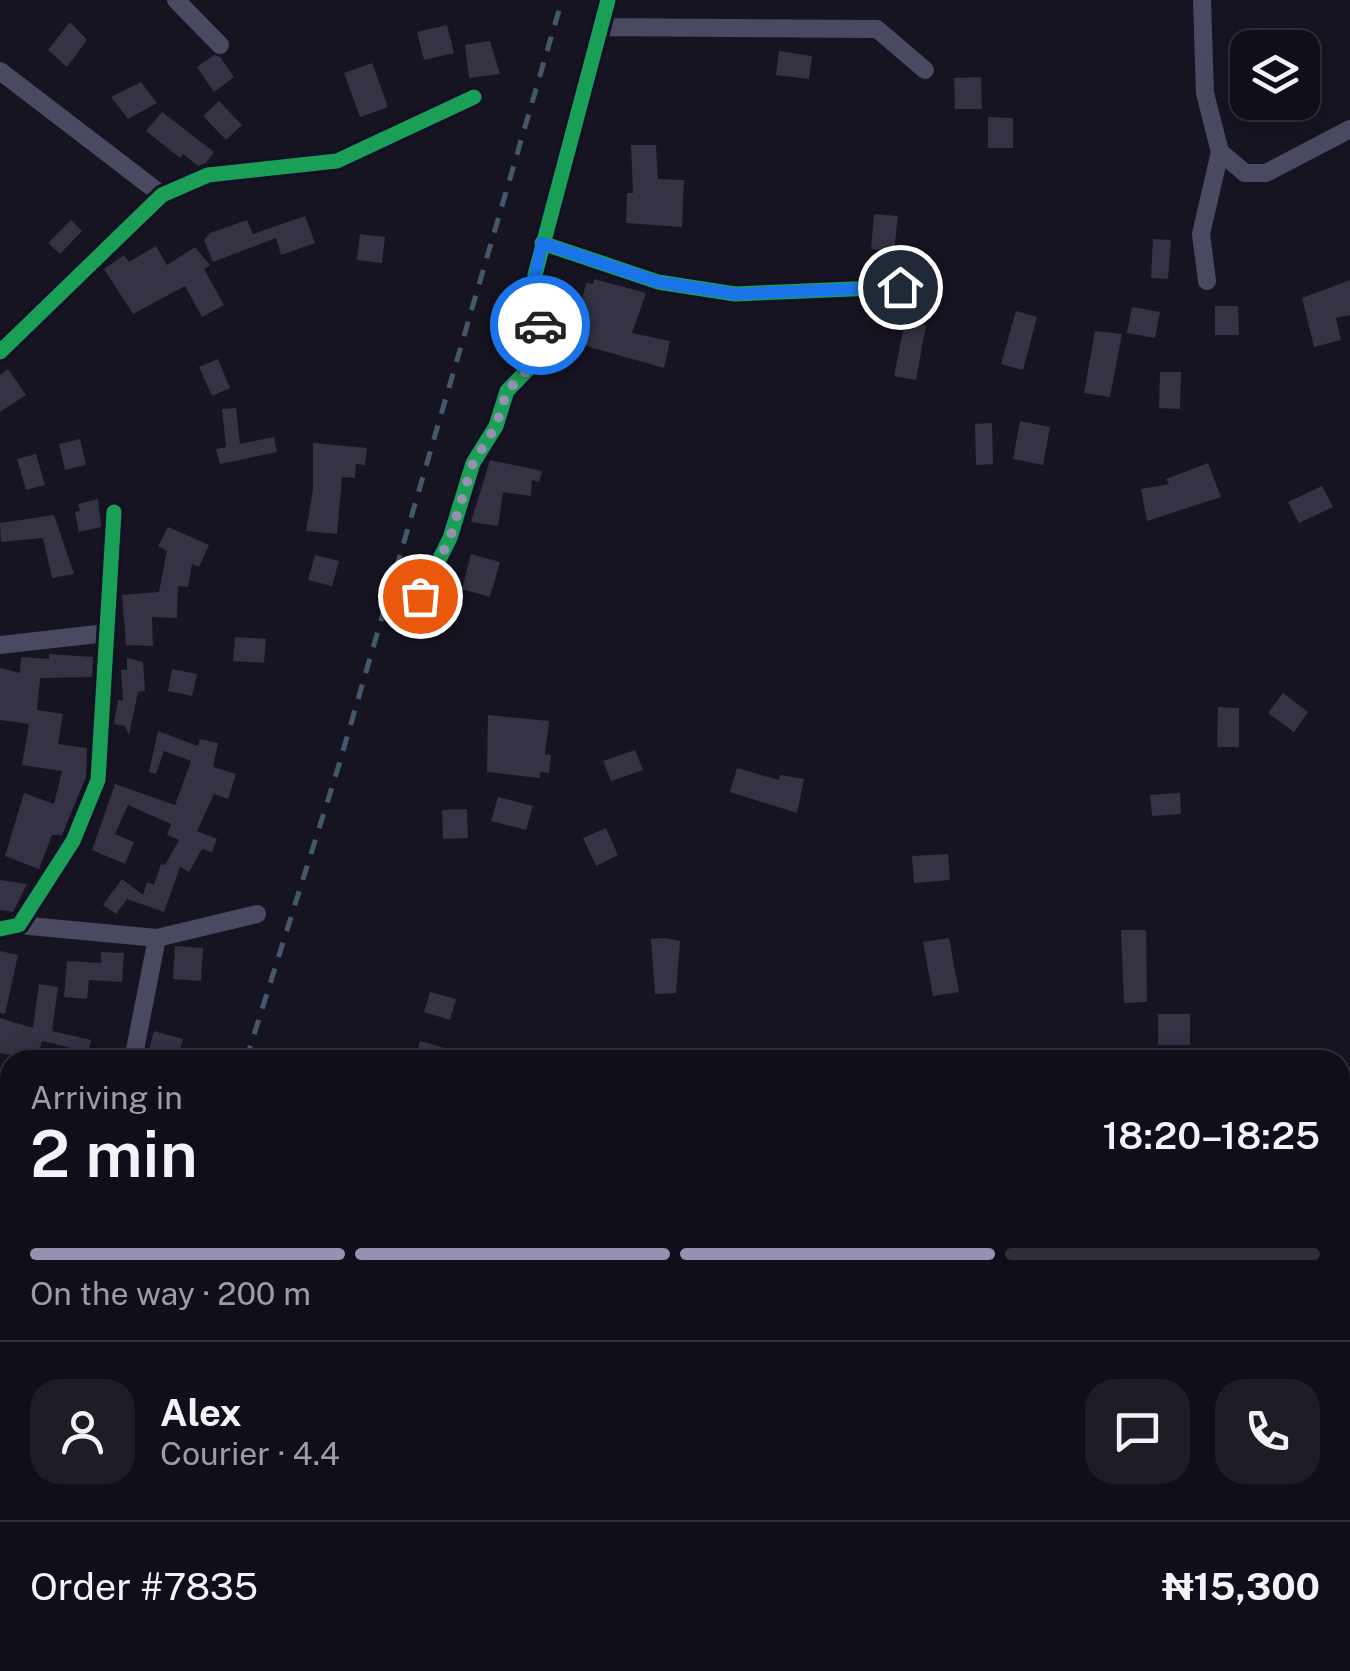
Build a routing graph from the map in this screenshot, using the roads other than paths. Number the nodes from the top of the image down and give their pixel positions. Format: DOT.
graph roads {
  1 [pos="176,0"];
  2 [pos="608,0"];
  3 [pos="1202,0"];
  4 [pos="600,27"];
  5 [pos="220,46"];
  6 [pos="925,70"];
  7 [pos="0,71"];
  8 [pos="474,98"];
  9 [pos="1350,129"];
  10 [pos="1220,152"];
  11 [pos="162,195"];
  12 [pos="542,243"];
  13 [pos="1208,280"];
  14 [pos="900,287"];
  15 [pos="0,352"];
  16 [pos="114,512"];
  17 [pos="420,596"];
  18 [pos="106,633"];
  19 [pos="0,645"];
  20 [pos="257,914"];
  21 [pos="19,925"];
  22 [pos="0,930"];
  23 [pos="158,938"];
  24 [pos="135,1050"];
  1 -- 5 [label="street"];
  2 -- 4 [label="street"];
  3 -- 10 [label="street"];
  4 -- 6 [label="street"];
  4 -- 12 [label="street"];
  7 -- 11 [label="street"];
  8 -- 11 [label="street"];
  9 -- 10 [label="street"];
  10 -- 13 [label="street"];
  11 -- 15 [label="street"];
  12 -- 14 [label="street"];
  12 -- 17 [label="street"];
  16 -- 18 [label="street"];
  18 -- 19 [label="street"];
  18 -- 21 [label="street"];
  20 -- 23 [label="street"];
  21 -- 22 [label="street"];
  21 -- 23 [label="street"];
  23 -- 24 [label="street"];
}
